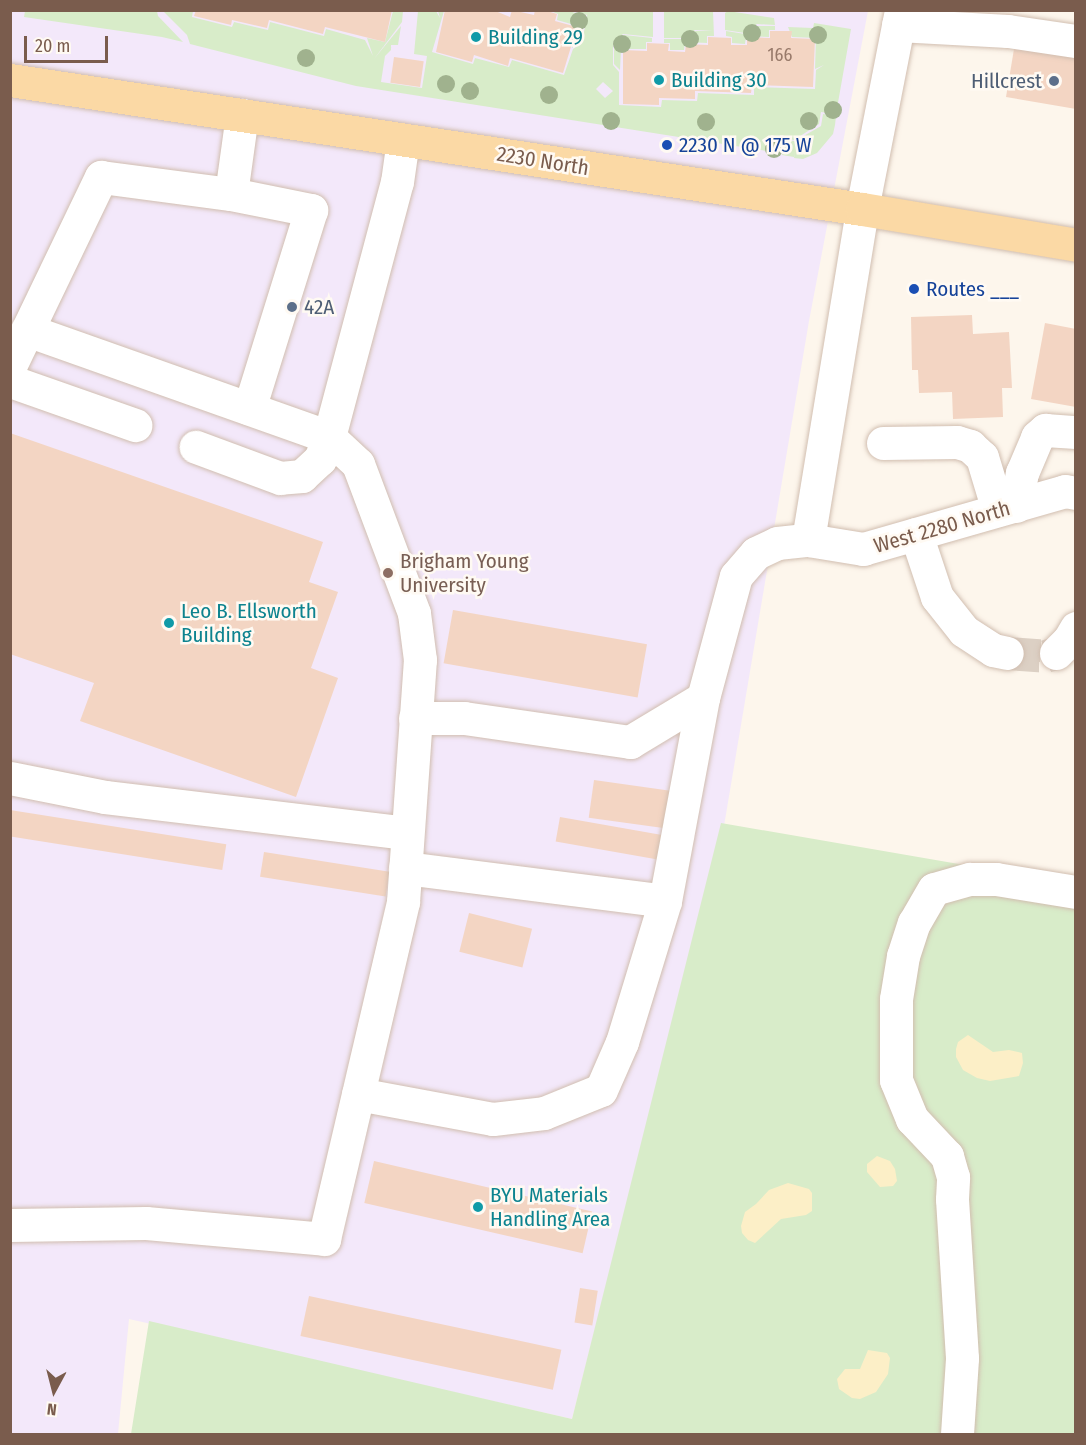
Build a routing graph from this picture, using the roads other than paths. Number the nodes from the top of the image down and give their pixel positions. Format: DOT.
graph roads {
  1 [pos="899,18"];
  2 [pos="1076,40"];
  3 [pos="10,80"];
  4 [pos="242,115"];
  5 [pos="404,140"];
  6 [pos="231,194"];
  7 [pos="862,209"];
  8 [pos="1076,245"];
  9 [pos="27,330"];
  10 [pos="10,366"];
  11 [pos="10,381"];
  12 [pos="249,409"];
  13 [pos="135,425"];
  14 [pos="1076,432"];
  15 [pos="329,437"];
  16 [pos="883,443"];
  17 [pos="196,447"];
  18 [pos="1076,493"];
  19 [pos="1007,508"];
  20 [pos="916,534"];
  21 [pos="808,540"];
  22 [pos="1007,653"];
  23 [pos="703,698"];
  24 [pos="415,718"];
  25 [pos="10,778"];
  26 [pos="406,833"];
  27 [pos="405,868"];
  28 [pos="1076,892"];
  29 [pos="666,901"];
  30 [pos="358,1094"];
  31 [pos="10,1225"];
  32 [pos="957,1434"];
  1 -- 2 [label="street"];
  1 -- 7 [label="street"];
  3 -- 4 [label="main road, 2230 North"];
  4 -- 5 [label="main road, 2230 North"];
  4 -- 6 [label="street"];
  5 -- 7 [label="main road, 2230 North"];
  5 -- 15 [label="street"];
  6 -- 9 [label="street"];
  6 -- 12 [label="street"];
  7 -- 8 [label="main road, 2230 North"];
  7 -- 21 [label="street"];
  9 -- 10 [label="street"];
  9 -- 12 [label="street"];
  11 -- 13 [label="street"];
  12 -- 15 [label="street"];
  14 -- 19 [label="street"];
  15 -- 17 [label="street"];
  15 -- 24 [label="street"];
  16 -- 19 [label="street"];
  18 -- 19 [label="street, West 2280 North"];
  19 -- 20 [label="street, West 2280 North"];
  20 -- 21 [label="street, West 2280 North"];
  20 -- 22 [label="street"];
  21 -- 23 [label="street, West 2280 North"];
  23 -- 24 [label="street"];
  23 -- 29 [label="street, West 2280 North"];
  24 -- 26 [label="street"];
  25 -- 26 [label="street"];
  26 -- 27 [label="street"];
  27 -- 29 [label="street"];
  27 -- 30 [label="street"];
  28 -- 32 [label="street"];
  29 -- 30 [label="street, West 2280 North"];
  30 -- 31 [label="street"];
}
